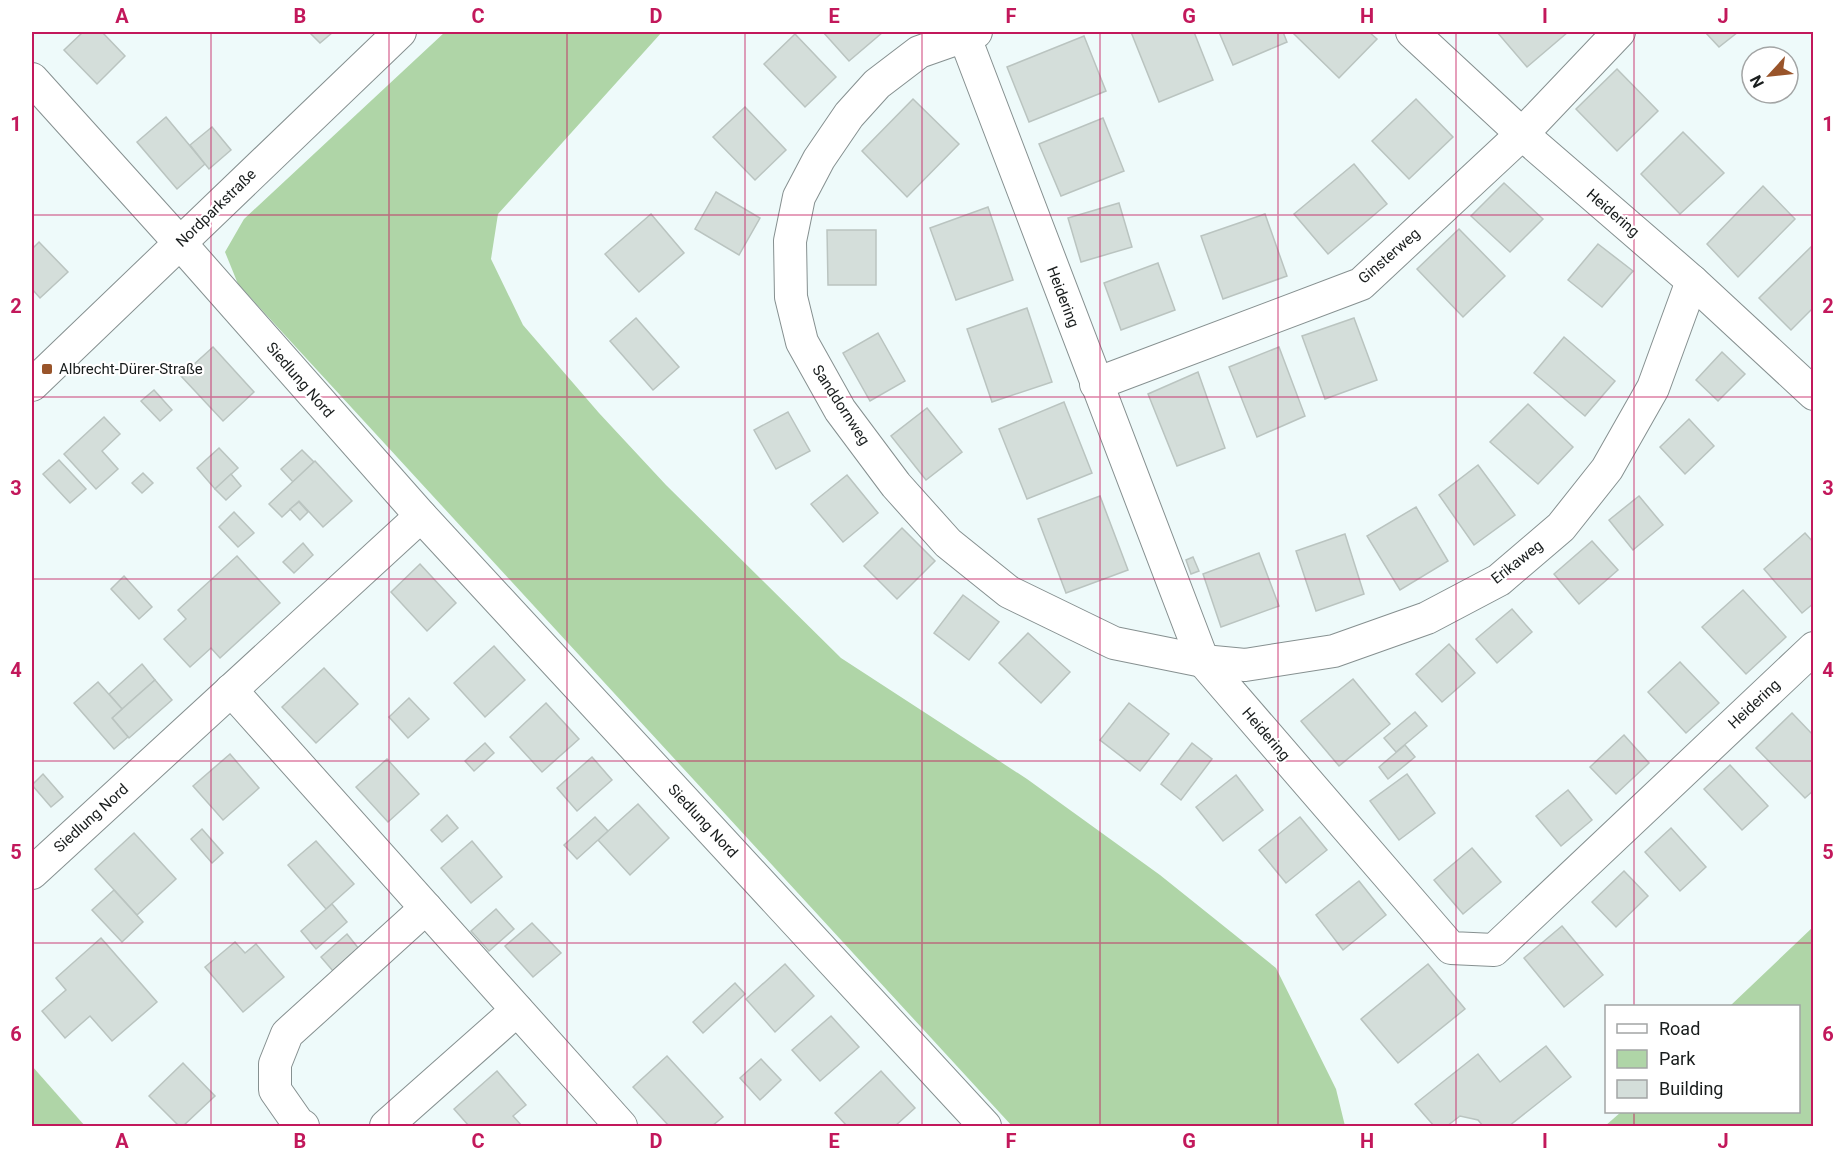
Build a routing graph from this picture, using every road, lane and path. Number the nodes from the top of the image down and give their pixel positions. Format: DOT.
graph roads {
  1 [pos="400,32"];
  2 [pos="1412,32"];
  3 [pos="1619,32"];
  4 [pos="967,33"];
  5 [pos="32,79"];
  6 [pos="1522,134"];
  7 [pos="180,243"];
  8 [pos="1692,281"];
  9 [pos="1096,384"];
  10 [pos="32,385"];
  11 [pos="1814,394"];
  12 [pos="421,516"];
  13 [pos="1814,648"];
  14 [pos="1203,661"];
  15 [pos="231,690"];
  16 [pos="32,873"];
  17 [pos="426,908"];
  18 [pos="518,1010"];
  19 [pos="617,1125"];
  20 [pos="303,1126"];
  21 [pos="386,1126"];
  22 [pos="985,1126"];
  1 -- 7 [label="street, Nordparkstraße"];
  2 -- 6 [label="street, Heidering"];
  3 -- 6 [label="street, Ginsterweg"];
  4 -- 9 [label="street, Heidering"];
  4 -- 14 [label="street, Sanddornweg"];
  5 -- 7 [label="street"];
  6 -- 8 [label="street, Heidering"];
  6 -- 9 [label="street, Ginsterweg"];
  7 -- 10 [label="street, Nordparkstraße"];
  7 -- 12 [label="street, Siedlung Nord"];
  8 -- 11 [label="street, Heidering"];
  8 -- 14 [label="street, Erikaweg"];
  9 -- 14 [label="street, Heidering"];
  12 -- 15 [label="street, Siedlung Nord"];
  12 -- 22 [label="street, Siedlung Nord"];
  13 -- 14 [label="street, Heidering"];
  15 -- 16 [label="street, Siedlung Nord"];
  15 -- 17 [label="street"];
  17 -- 18 [label="street"];
  17 -- 20 [label="street"];
  18 -- 19 [label="street"];
  18 -- 21 [label="street"];
}
